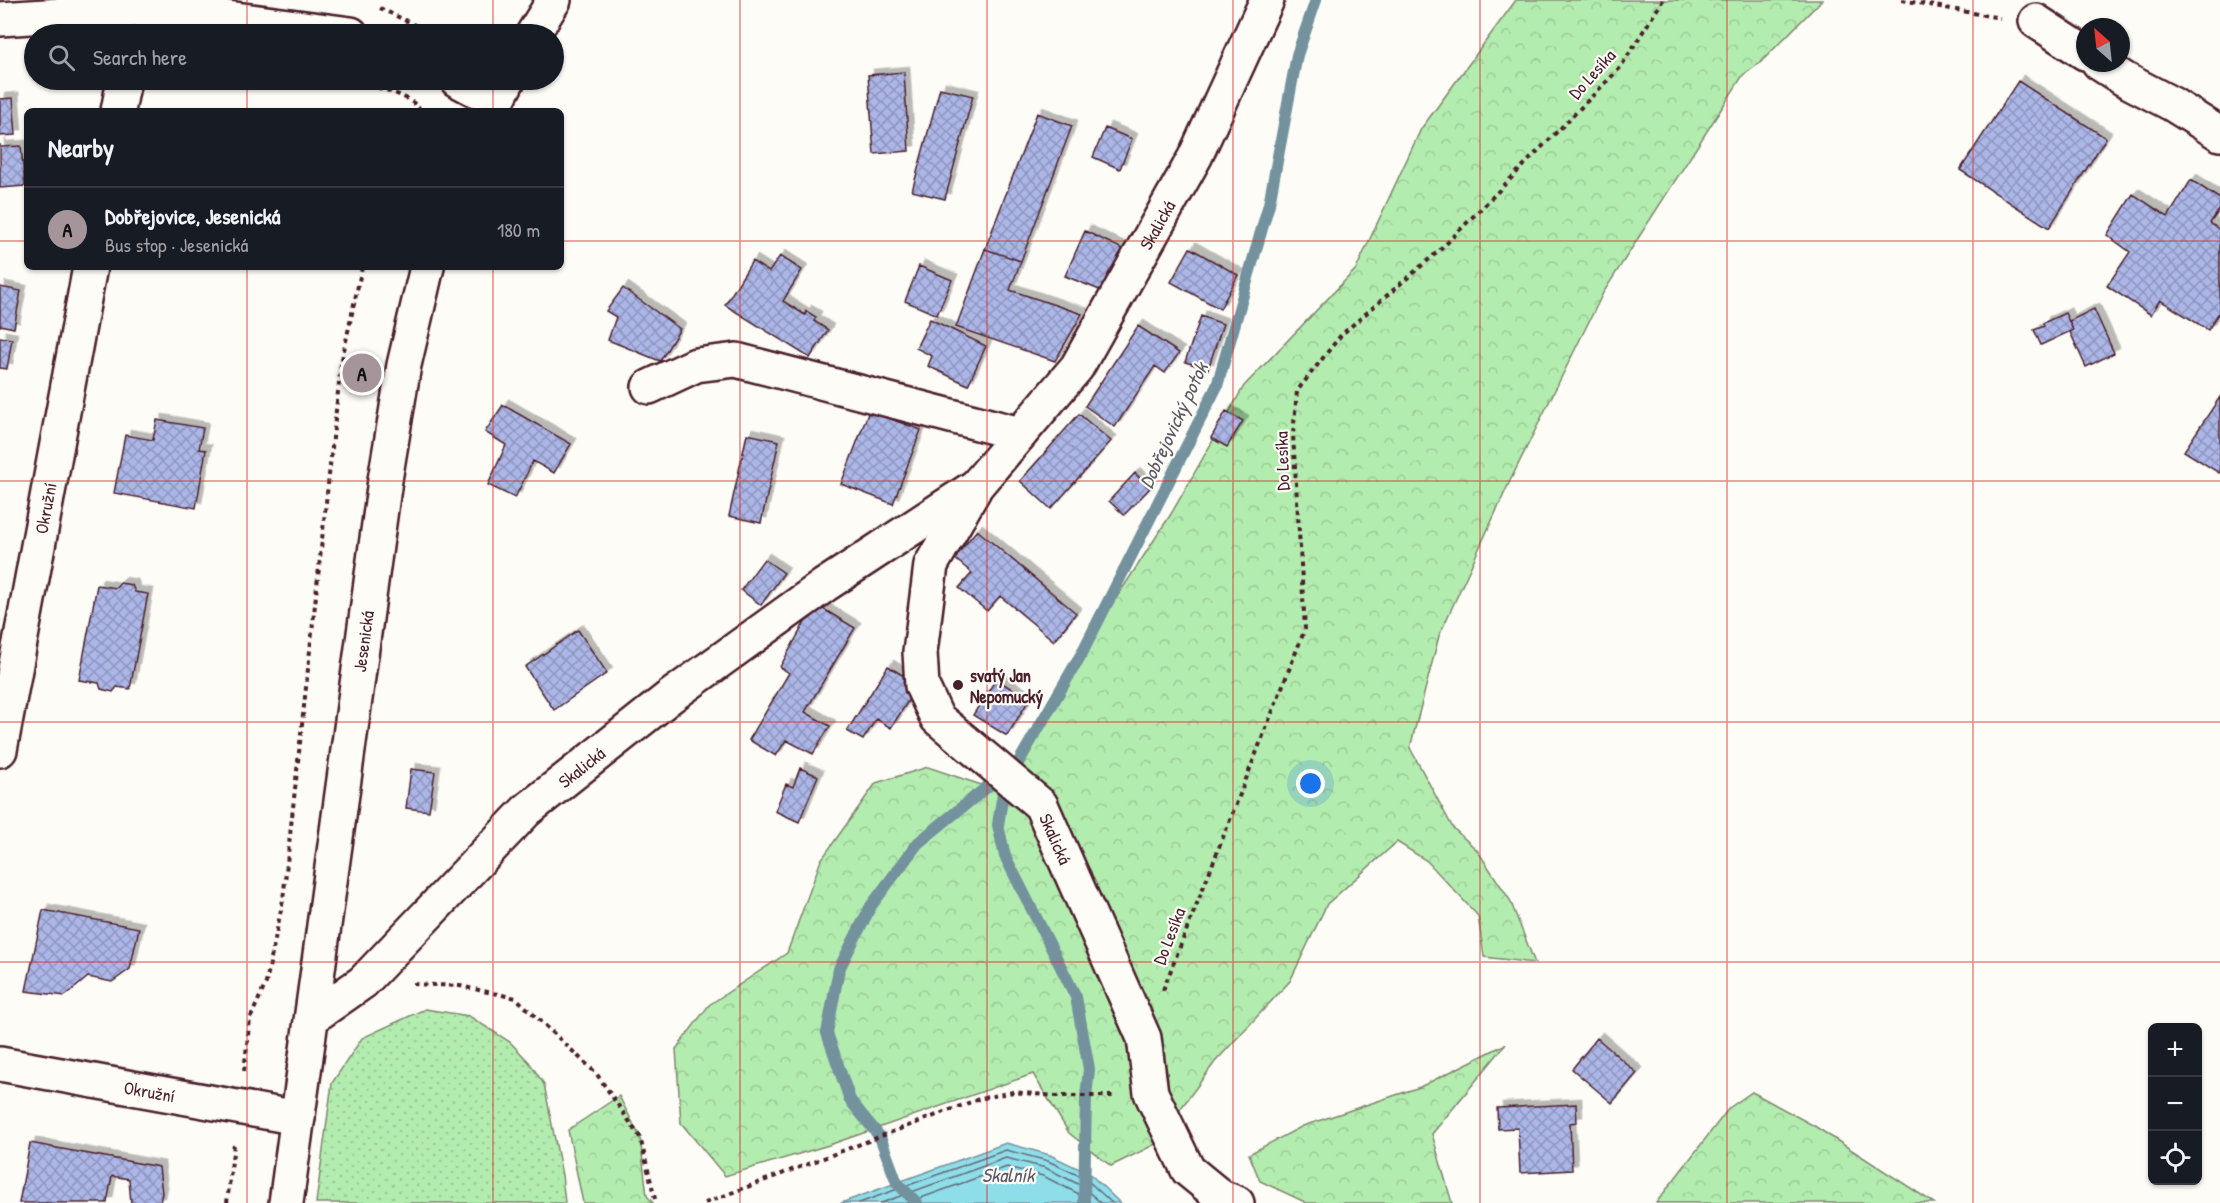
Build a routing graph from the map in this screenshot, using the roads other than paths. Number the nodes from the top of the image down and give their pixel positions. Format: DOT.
graph roads {
  1 [pos="554,0"];
  2 [pos="1267,0"];
  3 [pos="136,15"];
  4 [pos="0,19"];
  5 [pos="2036,21"];
  6 [pos="274,24"];
  7 [pos="539,24"];
  8 [pos="2076,47"];
  9 [pos="2113,72"];
  10 [pos="122,90"];
  11 [pos="482,90"];
  12 [pos="499,97"];
  13 [pos="119,108"];
  14 [pos="2220,134"];
  15 [pos="89,270"];
  16 [pos="426,270"];
  17 [pos="649,387"];
  18 [pos="1020,434"];
  19 [pos="976,486"];
  20 [pos="0,750"];
  21 [pos="313,1017"];
  22 [pos="0,1064"];
  23 [pos="298,1118"];
  24 [pos="286,1203"];
  25 [pos="1238,1203"];
  1 -- 7 [label="street"];
  2 -- 18 [label="street, Skalická"];
  3 -- 4 [label="street"];
  3 -- 6 [label="street"];
  5 -- 8 [label="street"];
  9 -- 14 [label="street"];
  10 -- 13 [label="street"];
  11 -- 12 [label="street"];
  15 -- 20 [label="street, Okružní"];
  16 -- 21 [label="street, Jesenická"];
  17 -- 18 [label="street"];
  18 -- 19 [label="street, Skalická"];
  19 -- 21 [label="street, Skalická"];
  19 -- 25 [label="street, Skalická"];
  21 -- 23 [label="street, Jesenická"];
  22 -- 23 [label="street, Okružní"];
  23 -- 24 [label="street, Jesenická"];
}
